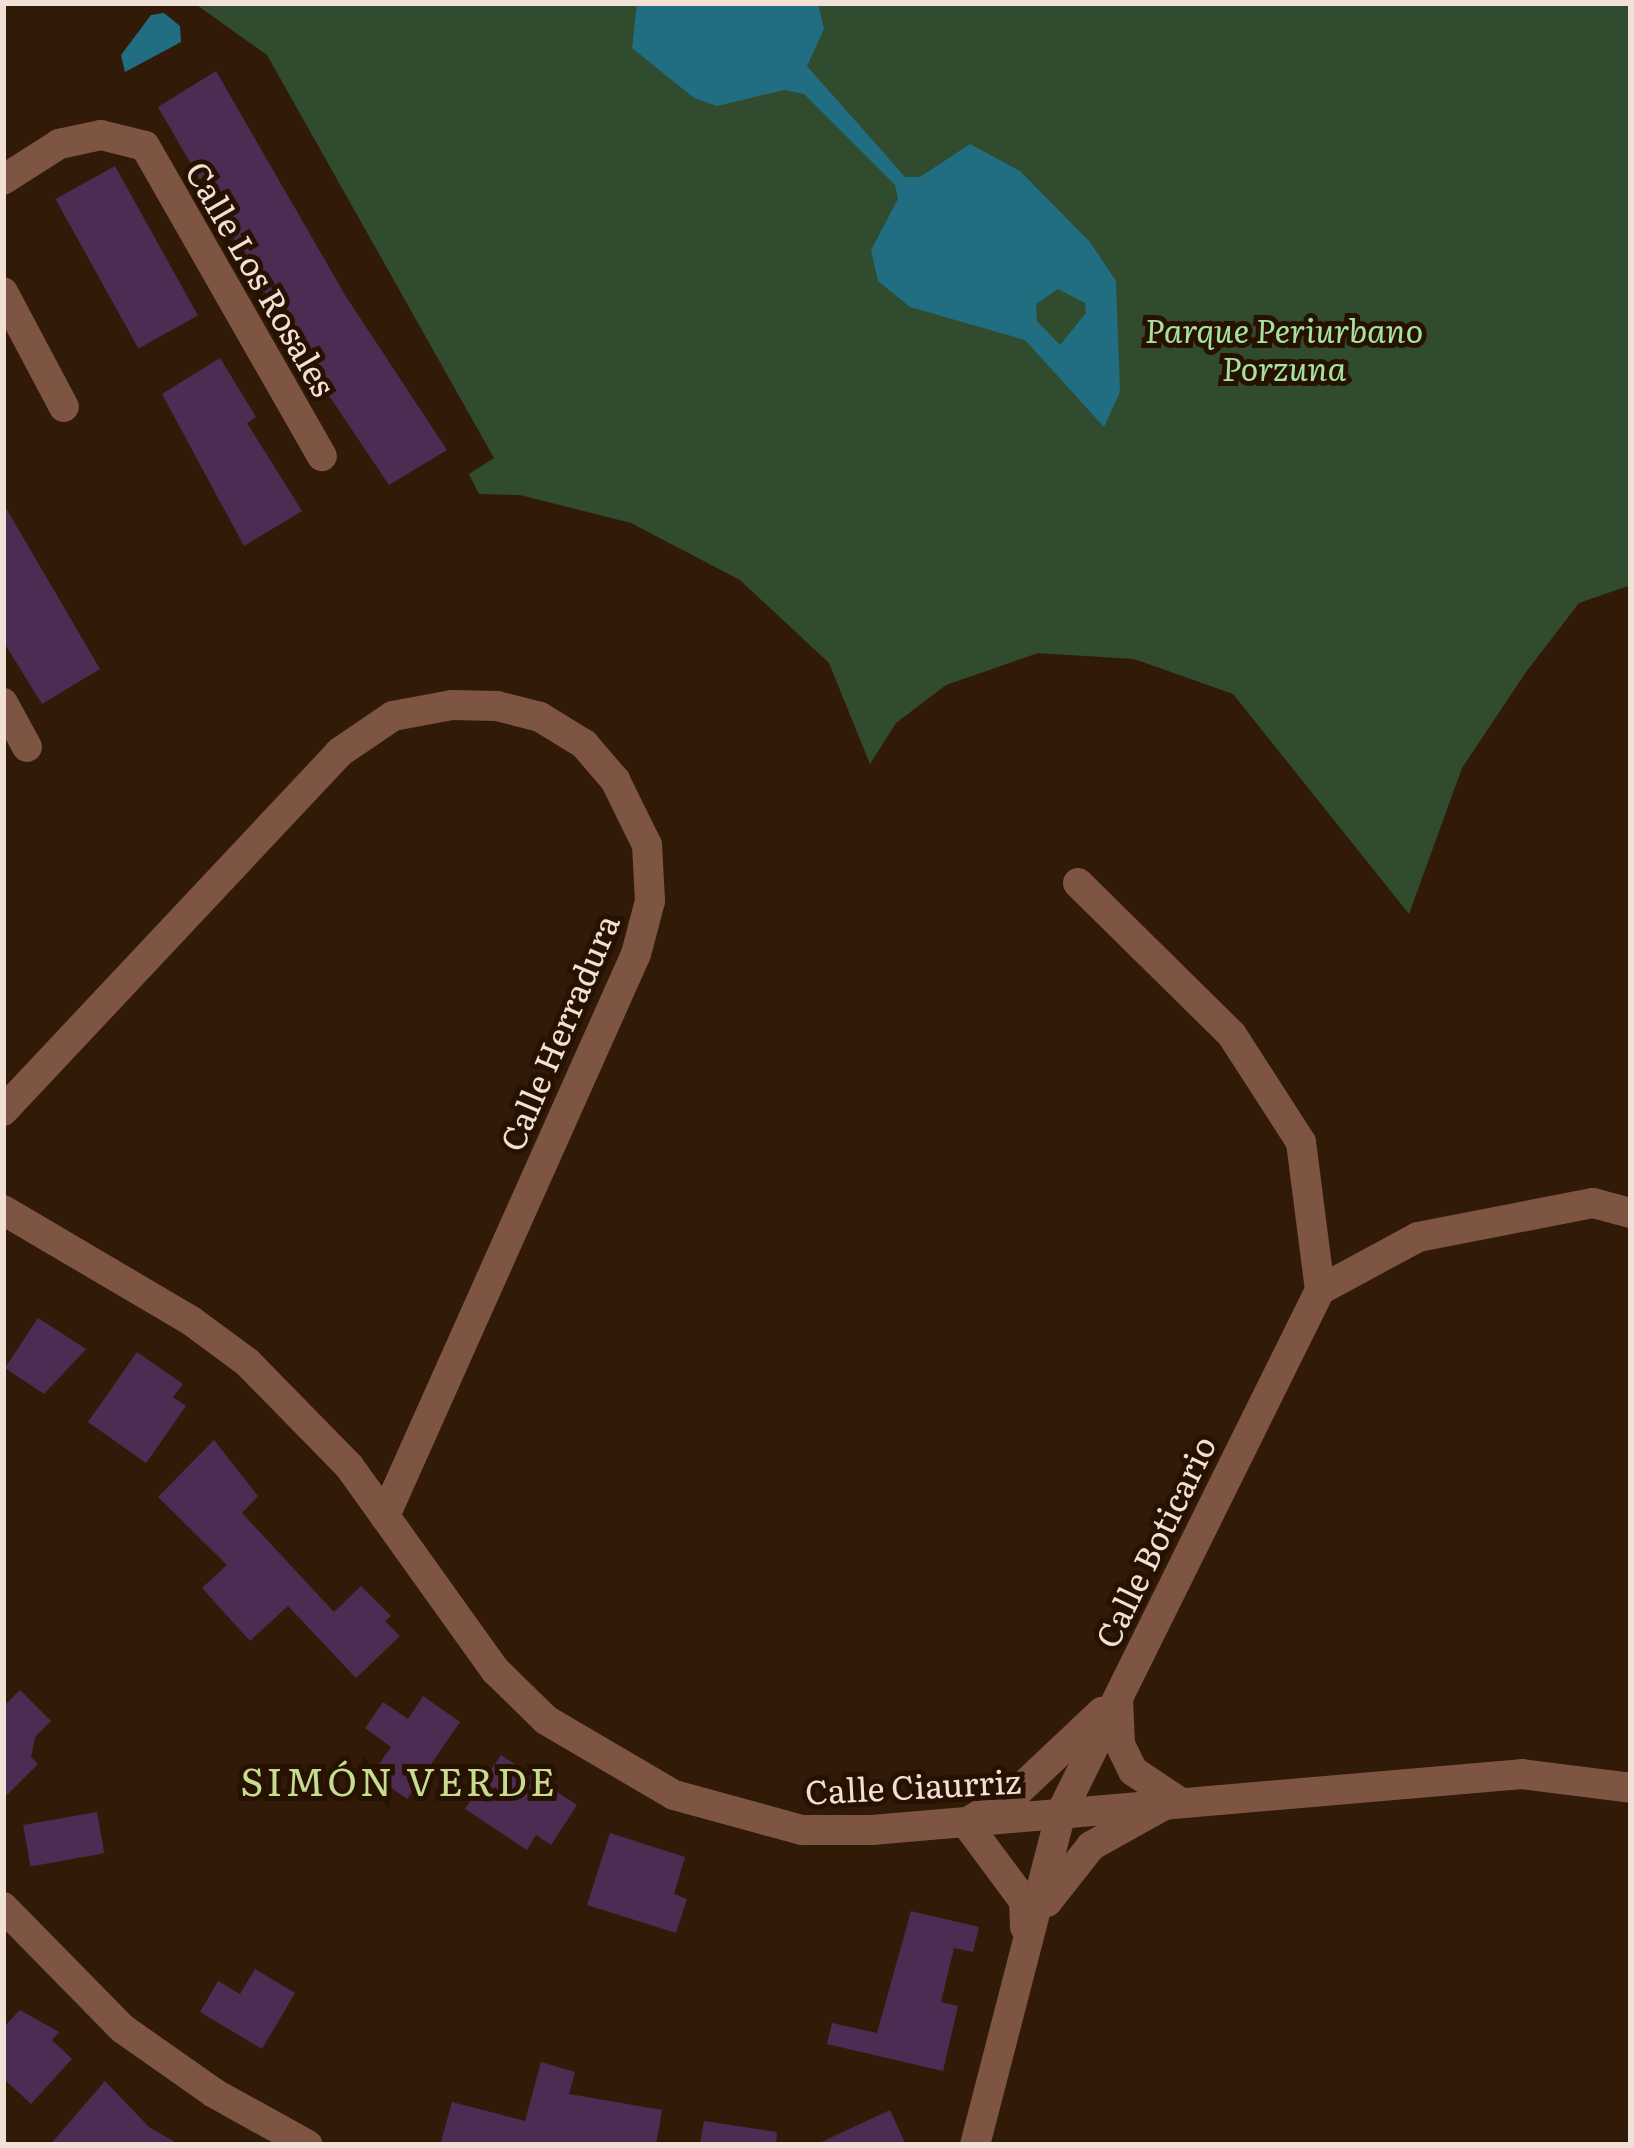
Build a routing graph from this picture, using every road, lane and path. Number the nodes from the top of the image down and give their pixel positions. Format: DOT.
graph roads {
  1 [pos="3,180"];
  2 [pos="3,292"];
  3 [pos="64,406"];
  4 [pos="322,456"];
  5 [pos="3,703"];
  6 [pos="27,747"];
  7 [pos="1078,883"];
  8 [pos="3,1111"];
  9 [pos="3,1210"];
  10 [pos="1631,1213"];
  11 [pos="1320,1290"];
  12 [pos="385,1516"];
  13 [pos="1118,1695"];
  14 [pos="1631,1788"];
  15 [pos="1175,1799"];
  16 [pos="1060,1813"];
  17 [pos="966,1823"];
  18 [pos="3,1907"];
  19 [pos="1025,1945"];
  20 [pos="308,2145"];
  21 [pos="975,2145"];
  1 -- 4 [label="street, Calle Los Rosales"];
  2 -- 3 [label="street"];
  5 -- 6 [label="street"];
  7 -- 11 [label="street"];
  8 -- 12 [label="street, Calle Herradura"];
  9 -- 12 [label="street, Calle Ciaurriz"];
  10 -- 11 [label="street"];
  11 -- 13 [label="street, Calle Boticario"];
  12 -- 17 [label="street, Calle Ciaurriz"];
  13 -- 15 [label="street"];
  13 -- 16 [label="street, Calle Boticario"];
  13 -- 17 [label="street"];
  14 -- 15 [label="street, Calle Ciaurriz"];
  15 -- 16 [label="street, Calle Ciaurriz"];
  15 -- 19 [label="street"];
  16 -- 17 [label="street, Calle Ciaurriz"];
  16 -- 19 [label="street, Calle Boticario"];
  17 -- 19 [label="street"];
  18 -- 20 [label="street"];
  19 -- 21 [label="street, Calle Boticario"];
}
